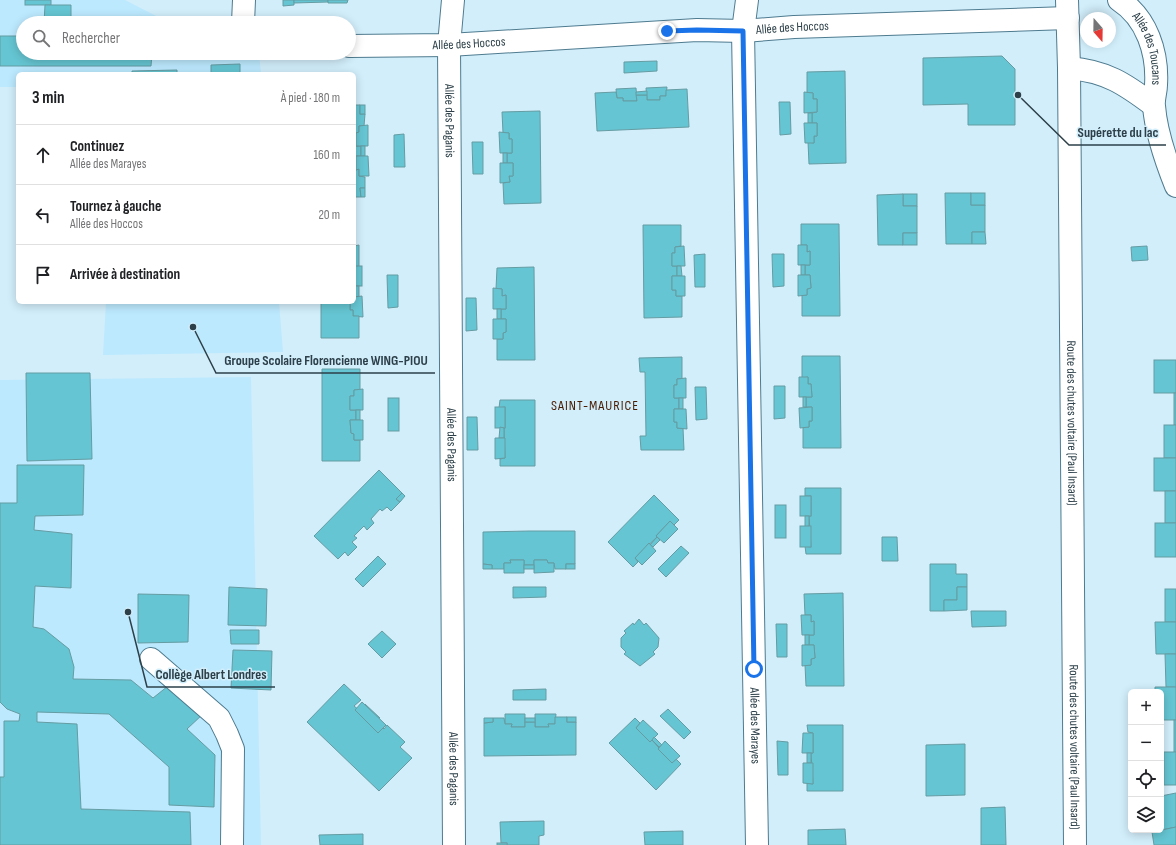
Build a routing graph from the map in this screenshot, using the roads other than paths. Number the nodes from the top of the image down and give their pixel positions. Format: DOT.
graph roads {
  1 [pos="244,0"];
  2 [pos="453,0"];
  3 [pos="747,0"];
  4 [pos="1119,0"];
  5 [pos="1067,9"];
  6 [pos="243,16"];
  7 [pos="743,31"];
  8 [pos="449,45"];
  9 [pos="356,46"];
  10 [pos="1069,68"];
  11 [pos="1154,106"];
  12 [pos="1176,186"];
  13 [pos="151,659"];
  14 [pos="232,845"];
  15 [pos="454,845"];
  16 [pos="757,845"];
  17 [pos="1075,845"];
  1 -- 6 [label="street"];
  2 -- 8 [label="street, Allée des Paganis"];
  3 -- 7 [label="street, Allée des Marayes"];
  4 -- 11 [label="street, Allée des Toucans"];
  5 -- 7 [label="street, Allée des Hoccos"];
  5 -- 10 [label="street, Route des chutes voltaire (Paul Insard)"];
  7 -- 8 [label="street, Allée des Hoccos"];
  7 -- 16 [label="street, Allée des Marayes"];
  8 -- 9 [label="street, Allée des Hoccos"];
  8 -- 15 [label="street, Allée des Paganis"];
  10 -- 11 [label="street, Allée des Toucans"];
  10 -- 17 [label="street, Route des chutes voltaire (Paul Insard)"];
  11 -- 12 [label="street, Allée des Toucans"];
  13 -- 14 [label="street"];
}
